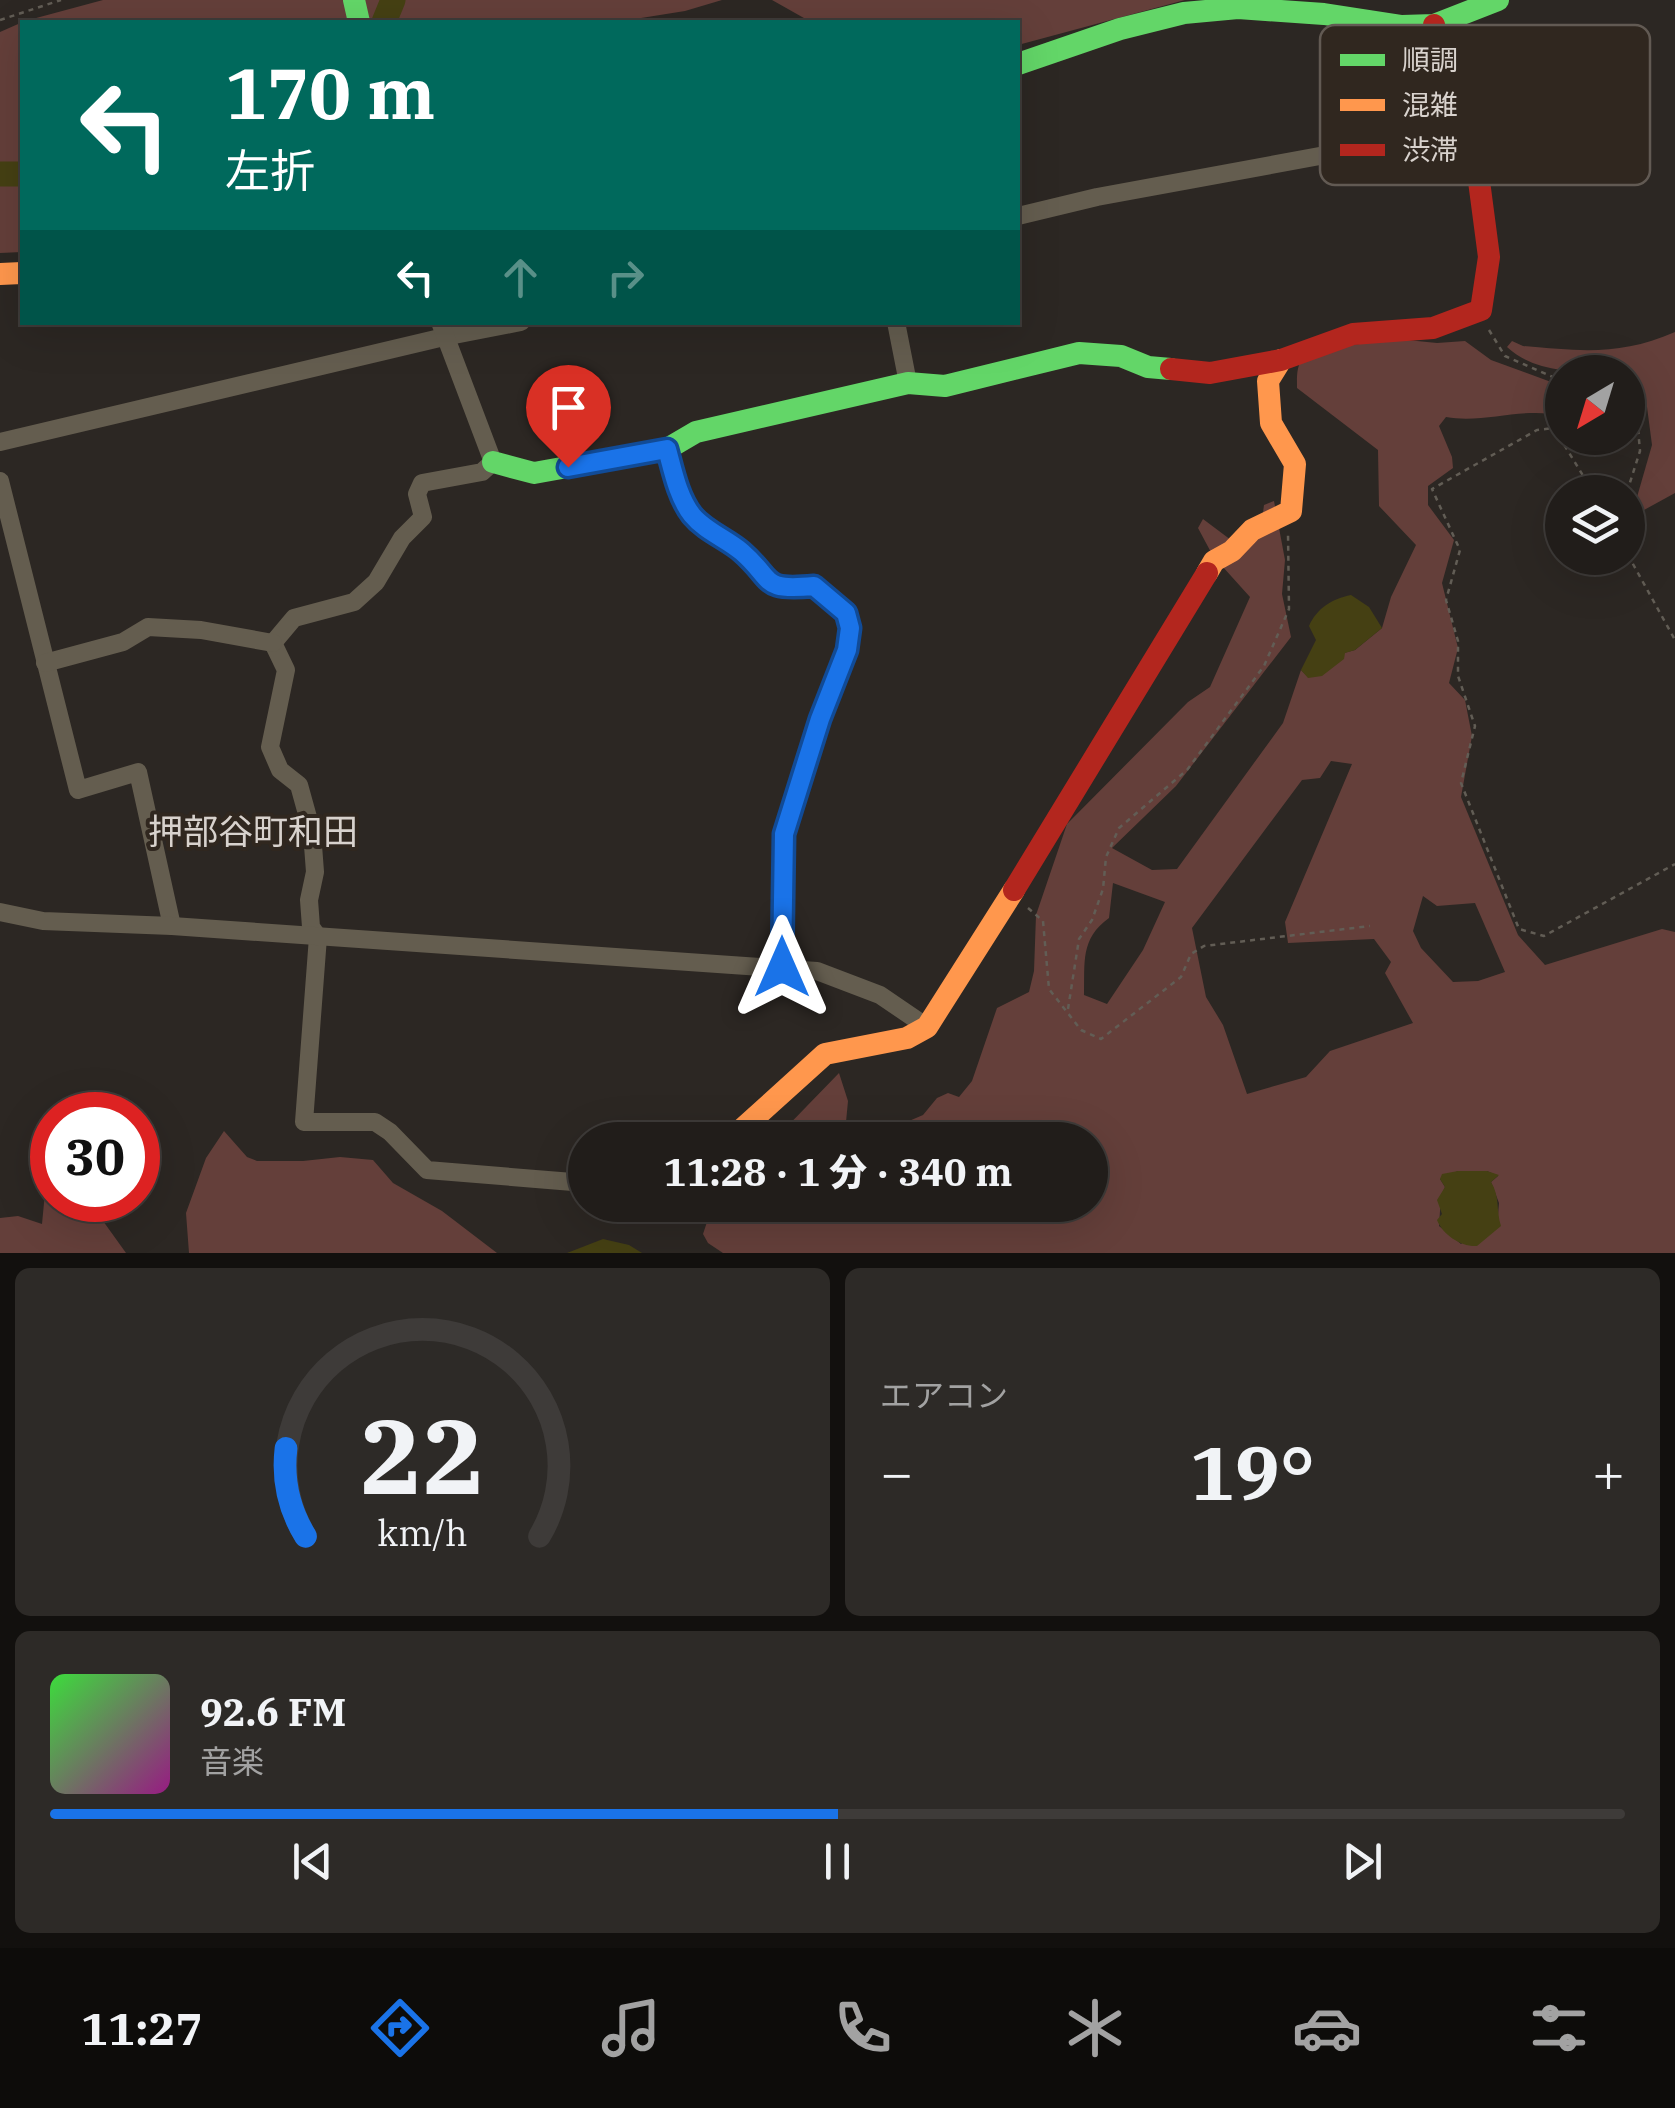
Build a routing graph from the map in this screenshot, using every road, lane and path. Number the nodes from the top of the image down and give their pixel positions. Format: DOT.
graph roads {
  1 [pos="61,0"];
  2 [pos="1498,0"];
  3 [pos="0,20"];
  4 [pos="1396,25"];
  5 [pos="1436,25"];
  6 [pos="1020,63"];
  7 [pos="1320,156"];
  8 [pos="1480,185"];
  9 [pos="1020,216"];
  10 [pos="1481,310"];
  11 [pos="491,325"];
  12 [pos="897,325"];
  13 [pos="442,330"];
  14 [pos="1281,360"];
  15 [pos="1545,374"];
  16 [pos="908,383"];
  17 [pos="0,442"];
  18 [pos="667,449"];
  19 [pos="494,462"];
  20 [pos="1583,475"];
  21 [pos="0,481"];
  22 [pos="1291,511"];
  23 [pos="1639,575"];
  24 [pos="1675,640"];
  25 [pos="273,643"];
  26 [pos="45,663"];
  27 [pos="1675,864"];
  28 [pos="1011,895"];
  29 [pos="0,912"];
  30 [pos="172,926"];
  31 [pos="1370,926"];
  32 [pos="318,937"];
  33 [pos="782,967"];
  34 [pos="1068,1009"];
  35 [pos="928,1027"];
  36 [pos="750,1122"];
  37 [pos="568,1182"];
  1 -- 3 [label="path"];
  2 -- 5 [label="street"];
  4 -- 6 [label="street"];
  7 -- 9 [label="street"];
  8 -- 10 [label="street"];
  10 -- 14 [label="street"];
  10 -- 15 [label="path"];
  11 -- 13 [label="street"];
  12 -- 16 [label="street"];
  13 -- 17 [label="street"];
  13 -- 19 [label="street"];
  14 -- 16 [label="street"];
  14 -- 22 [label="street"];
  16 -- 18 [label="street"];
  18 -- 19 [label="street"];
  18 -- 33 [label="street"];
  19 -- 25 [label="street"];
  20 -- 27 [label="path"];
  21 -- 26 [label="street"];
  22 -- 28 [label="street"];
  22 -- 34 [label="path"];
  23 -- 24 [label="path"];
  25 -- 26 [label="street"];
  25 -- 32 [label="street"];
  26 -- 30 [label="street"];
  28 -- 34 [label="path"];
  28 -- 35 [label="street"];
  29 -- 30 [label="street"];
  30 -- 32 [label="street"];
  31 -- 34 [label="path"];
  32 -- 33 [label="street"];
  32 -- 37 [label="street"];
  33 -- 35 [label="street"];
  35 -- 36 [label="street"];
}
